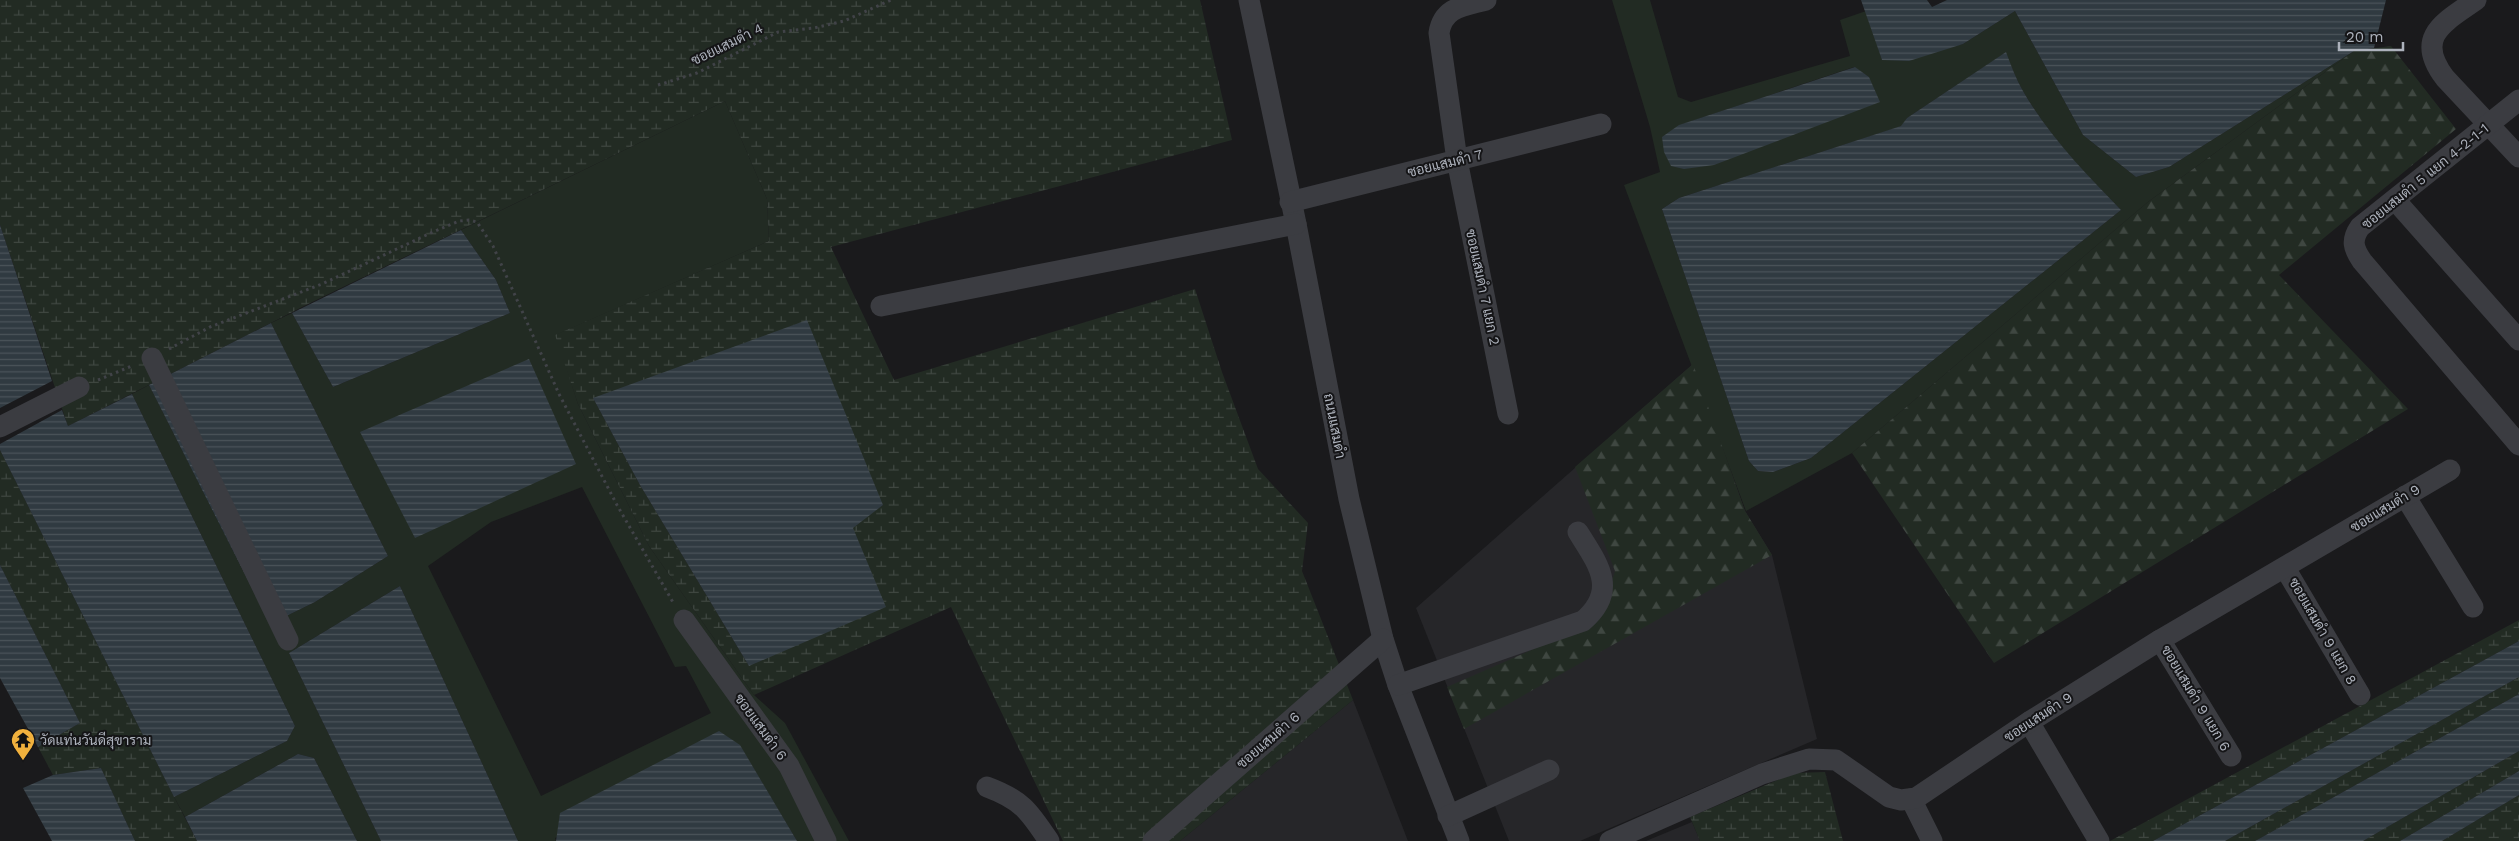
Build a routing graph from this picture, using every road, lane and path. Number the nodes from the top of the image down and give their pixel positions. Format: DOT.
graph roads {
  1 [pos="891,0"];
  2 [pos="1248,0"];
  3 [pos="1486,0"];
  4 [pos="2476,0"];
  5 [pos="658,85"];
  6 [pos="2519,100"];
  7 [pos="1601,124"];
  8 [pos="2490,124"];
  9 [pos="2519,157"];
  10 [pos="1457,160"];
  11 [pos="2396,200"];
  12 [pos="1290,202"];
  13 [pos="1296,224"];
  14 [pos="882,306"];
  15 [pos="2519,340"];
  16 [pos="152,358"];
  17 [pos="79,388"];
  18 [pos="1508,414"];
  19 [pos="0,427"];
  20 [pos="2519,445"];
  21 [pos="2450,470"];
  22 [pos="2405,496"];
  23 [pos="1578,532"];
  24 [pos="2285,568"];
  25 [pos="2473,607"];
  26 [pos="684,620"];
  27 [pos="1383,639"];
  28 [pos="288,640"];
  29 [pos="2160,640"];
  30 [pos="1398,685"];
  31 [pos="2360,695"];
  32 [pos="2029,722"];
  33 [pos="2231,756"];
  34 [pos="1548,770"];
  35 [pos="987,787"];
  36 [pos="1911,799"];
  37 [pos="1448,816"];
  38 [pos="826,841"];
  39 [pos="1049,841"];
  40 [pos="1153,841"];
  41 [pos="1459,841"];
  42 [pos="1610,841"];
  43 [pos="1932,841"];
  44 [pos="2099,841"];
  1 -- 5 [label="path, ซอยแสมดำ 4"];
  2 -- 12 [label="street, ถนนแสมดำ"];
  3 -- 10 [label="street, ซอยแสมดำ 7 แยก 2"];
  4 -- 8 [label="street"];
  6 -- 8 [label="street, ซอยแสมดำ 5 แยก 4-2-1-1"];
  7 -- 10 [label="street, ซอยแสมดำ 7"];
  8 -- 9 [label="street"];
  8 -- 11 [label="street, ซอยแสมดำ 5 แยก 4-2-1-1"];
  10 -- 12 [label="street, ซอยแสมดำ 7"];
  10 -- 18 [label="street, ซอยแสมดำ 7 แยก 2"];
  11 -- 15 [label="street"];
  11 -- 20 [label="street, ซอยแสมดำ 5 แยก 4-2-1-1"];
  12 -- 13 [label="street, ถนนแสมดำ"];
  13 -- 14 [label="street"];
  13 -- 27 [label="street, ถนนแสมดำ"];
  16 -- 17 [label="path"];
  16 -- 26 [label="path"];
  16 -- 28 [label="street"];
  17 -- 19 [label="street"];
  21 -- 22 [label="street, ซอยแสมดำ 9"];
  22 -- 24 [label="street, ซอยแสมดำ 9"];
  22 -- 25 [label="street"];
  23 -- 30 [label="street"];
  24 -- 29 [label="street, ซอยแสมดำ 9"];
  24 -- 31 [label="street, ซอยแสมดำ 9 แยก 8"];
  26 -- 38 [label="street, ซอยแสมดำ 6"];
  27 -- 30 [label="street, ถนนแสมดำ"];
  27 -- 40 [label="street, ซอยแสมดำ 6"];
  29 -- 32 [label="street, ซอยแสมดำ 9"];
  29 -- 33 [label="street, ซอยแสมดำ 9 แยก 6"];
  30 -- 37 [label="street, ถนนแสมดำ"];
  32 -- 36 [label="street, ซอยแสมดำ 9"];
  32 -- 44 [label="street"];
  34 -- 37 [label="street"];
  35 -- 39 [label="street"];
  36 -- 42 [label="street"];
  36 -- 43 [label="street"];
  37 -- 41 [label="street, ถนนแสมดำ"];
}
